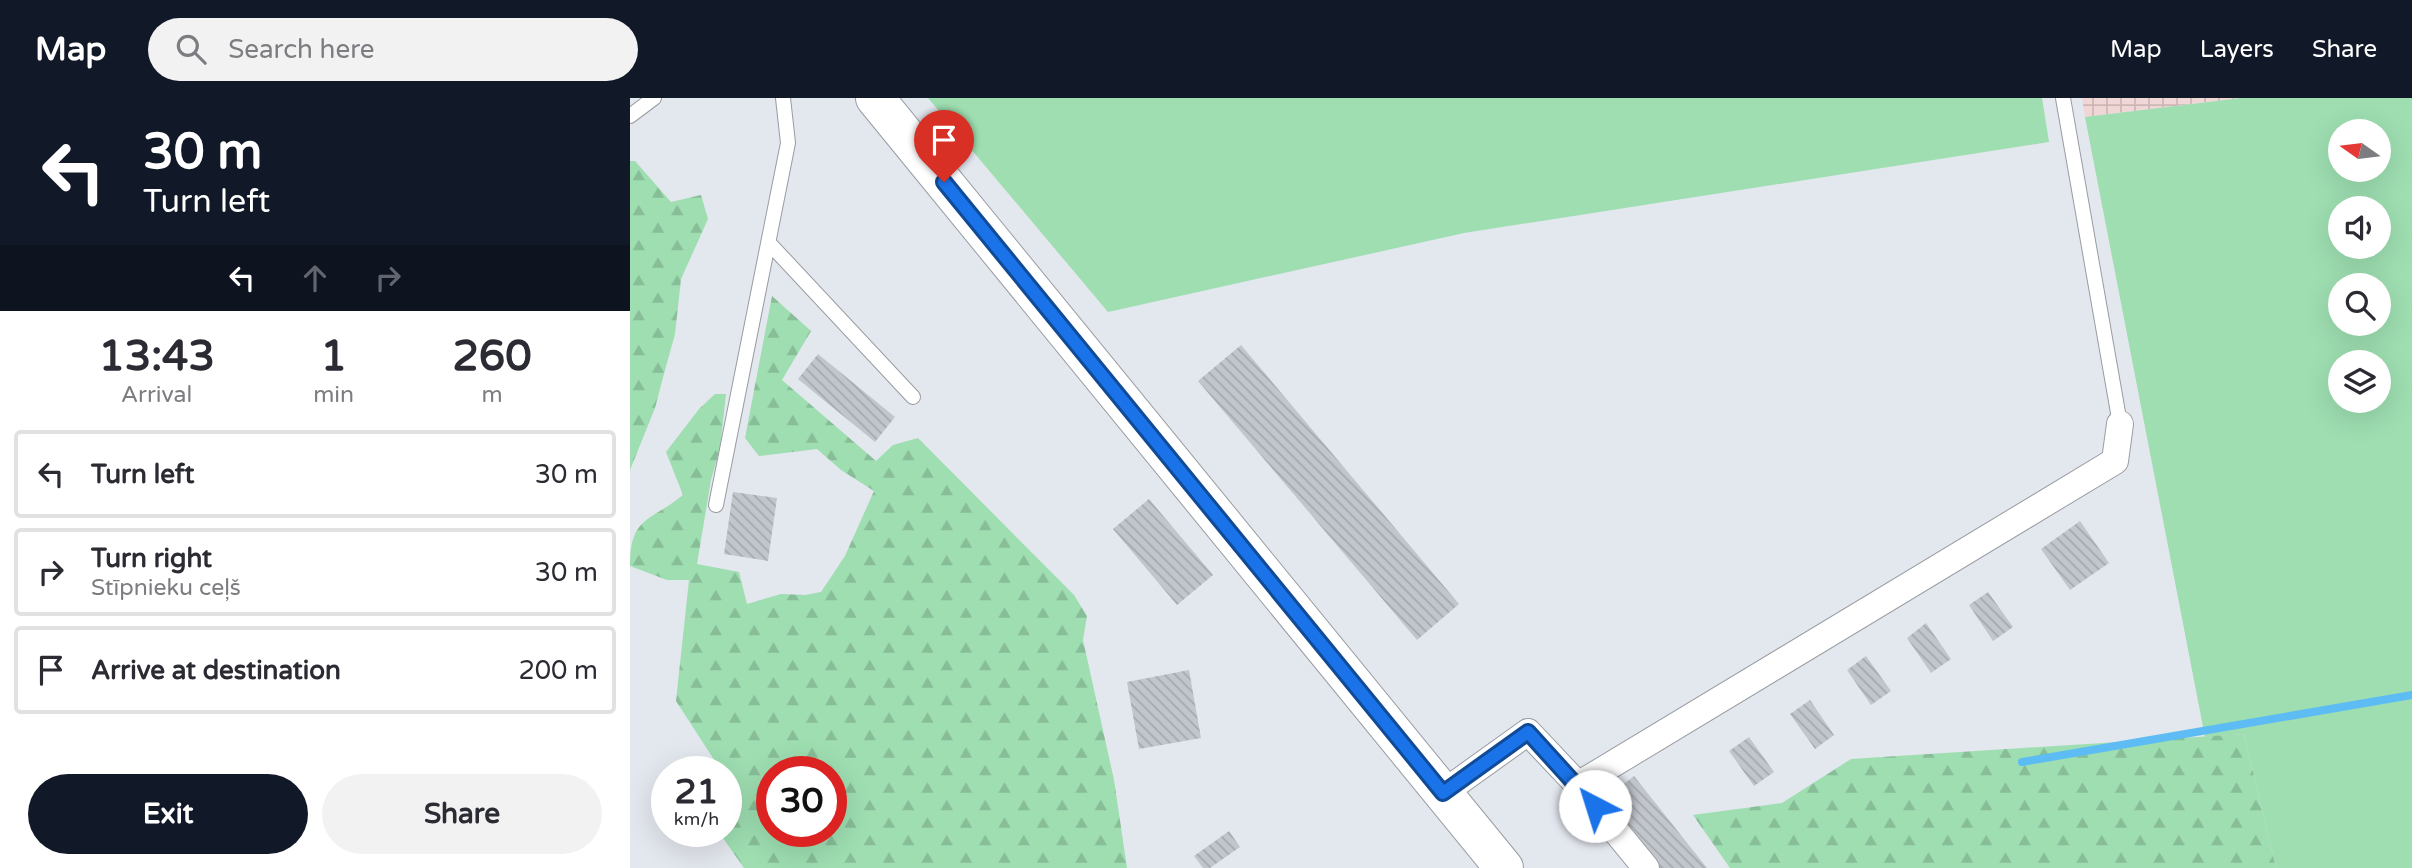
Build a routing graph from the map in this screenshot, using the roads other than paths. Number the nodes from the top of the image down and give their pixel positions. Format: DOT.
graph roads {
  1 [pos="653,98"];
  2 [pos="783,98"];
  3 [pos="875,98"];
  4 [pos="2063,98"];
  5 [pos="630,116"];
  6 [pos="769,243"];
  7 [pos="913,397"];
  8 [pos="2120,424"];
  9 [pos="716,505"];
  10 [pos="1578,785"];
  11 [pos="1443,793"];
  12 [pos="1504,868"];
  13 [pos="1646,868"];
  1 -- 5 [label="lane"];
  2 -- 6 [label="lane"];
  3 -- 11 [label="main road"];
  4 -- 8 [label="lane"];
  6 -- 7 [label="lane"];
  6 -- 9 [label="lane"];
  8 -- 10 [label="street"];
  10 -- 11 [label="street"];
  10 -- 13 [label="street"];
  11 -- 12 [label="main road"];
}
